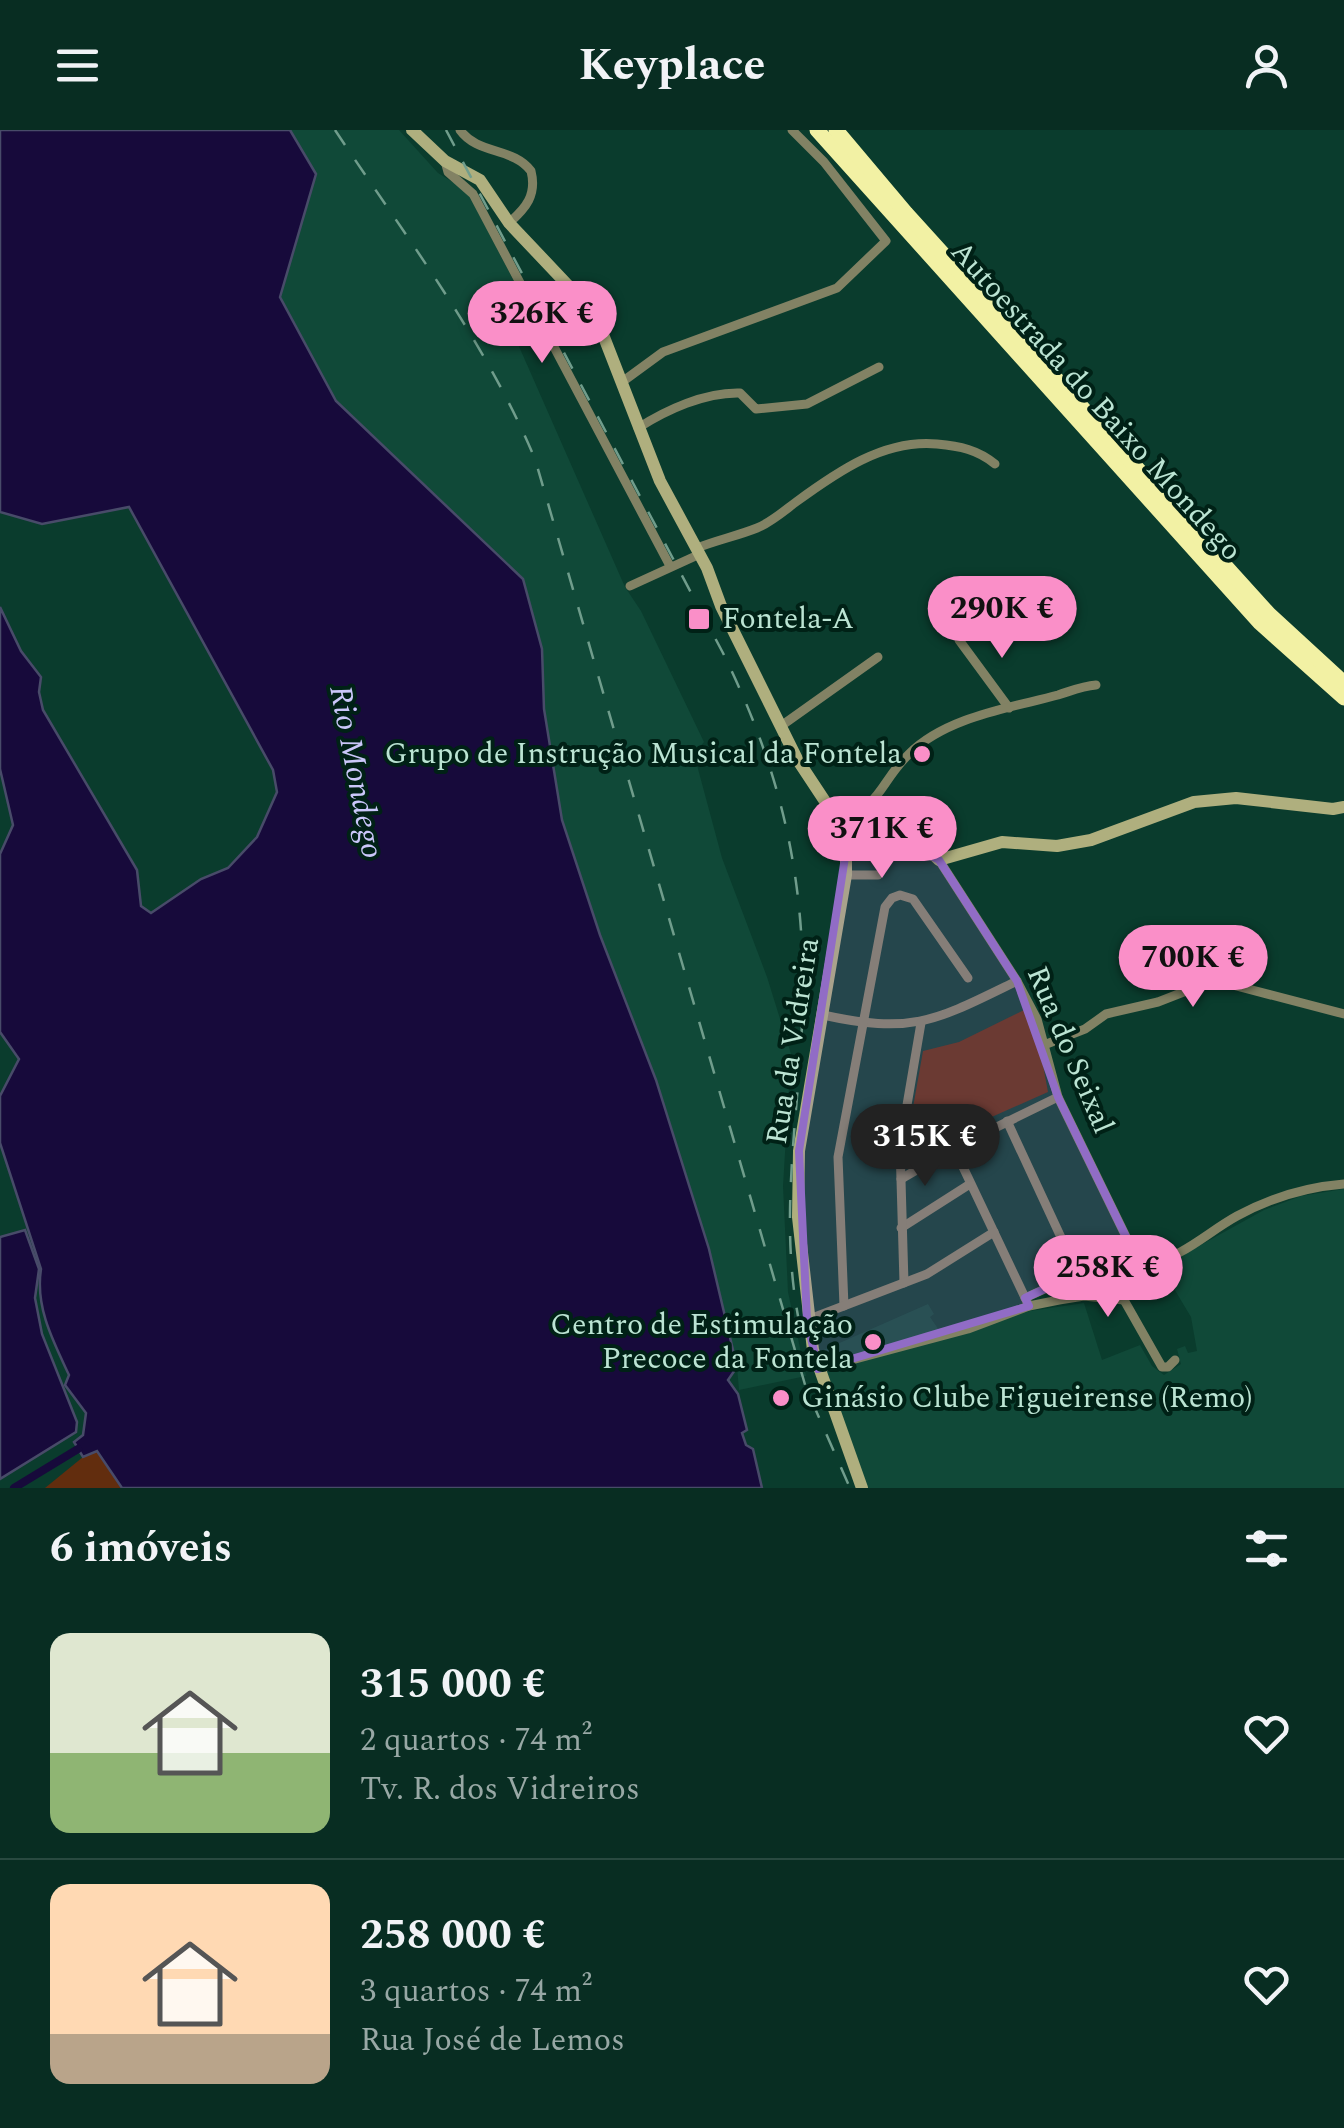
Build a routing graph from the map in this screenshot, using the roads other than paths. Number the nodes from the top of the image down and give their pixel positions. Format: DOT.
graph roads {
  1 [pos="461,130"];
  2 [pos="792,130"];
  3 [pos="818,130"];
  4 [pos="836,130"];
  5 [pos="419,133"];
  6 [pos="445,161"];
  7 [pos="509,223"];
  8 [pos="880,367"];
  9 [pos="622,382"];
  10 [pos="638,428"];
  11 [pos="995,464"];
  12 [pos="699,551"];
  13 [pos="670,566"];
  14 [pos="630,586"];
  15 [pos="960,640"];
  16 [pos="878,657"];
  17 [pos="1344,684"];
  18 [pos="1096,685"];
  19 [pos="1344,698"];
  20 [pos="1009,708"];
  21 [pos="781,726"];
  22 [pos="1344,808"];
  23 [pos="838,820"];
  24 [pos="846,851"];
  25 [pos="939,860"];
  26 [pos="846,875"];
  27 [pos="878,875"];
  28 [pos="968,978"];
  29 [pos="1017,980"];
  30 [pos="1344,1014"];
  31 [pos="823,1015"];
  32 [pos="920,1023"];
  33 [pos="864,1024"];
  34 [pos="1044,1045"];
  35 [pos="1058,1097"];
  36 [pos="1007,1121"];
  37 [pos="954,1148"];
  38 [pos="901,1179"];
  39 [pos="970,1184"];
  40 [pos="1344,1184"];
  41 [pos="901,1228"];
  42 [pos="994,1232"];
  43 [pos="1132,1249"];
  44 [pos="1146,1264"];
  45 [pos="1078,1274"];
  46 [pos="904,1282"];
  47 [pos="1124,1300"];
  48 [pos="1027,1302"];
  49 [pos="844,1306"];
  50 [pos="807,1320"];
  51 [pos="1176,1360"];
  52 [pos="818,1369"];
  53 [pos="862,1488"];
  1 -- 7 [label="street"];
  2 -- 9 [label="street"];
  3 -- 19 [label="highway, Autoestrada do Baixo Mondego"];
  4 -- 17 [label="highway, Autoestrada do Baixo Mondego"];
  5 -- 6 [label="street, Rua da Vidreira"];
  6 -- 7 [label="street, Rua da Vidreira"];
  6 -- 13 [label="street"];
  7 -- 9 [label="street, Rua da Vidreira"];
  8 -- 10 [label="street"];
  9 -- 10 [label="street, Rua da Vidreira"];
  10 -- 12 [label="street, Rua da Vidreira"];
  11 -- 12 [label="street"];
  12 -- 13 [label="street"];
  12 -- 21 [label="street, Rua da Vidreira"];
  13 -- 14 [label="street"];
  15 -- 20 [label="street"];
  16 -- 21 [label="street"];
  18 -- 20 [label="street"];
  20 -- 23 [label="street"];
  21 -- 23 [label="street, Rua da Vidreira"];
  22 -- 25 [label="street"];
  23 -- 24 [label="street, Rua da Vidreira"];
  24 -- 25 [label="street"];
  24 -- 26 [label="street, Rua da Vidreira"];
  25 -- 29 [label="street, Rua do Seixal"];
  26 -- 27 [label="street"];
  26 -- 31 [label="street, Rua da Vidreira"];
  28 -- 33 [label="street"];
  29 -- 32 [label="street"];
  29 -- 34 [label="street, Rua do Seixal"];
  30 -- 34 [label="street"];
  31 -- 33 [label="street"];
  31 -- 50 [label="street, Rua da Vidreira"];
  32 -- 33 [label="street"];
  32 -- 38 [label="street"];
  33 -- 49 [label="street"];
  34 -- 35 [label="street, Rua do Seixal"];
  35 -- 36 [label="street"];
  35 -- 43 [label="street, Rua do Seixal"];
  36 -- 37 [label="street"];
  36 -- 45 [label="street"];
  37 -- 38 [label="street"];
  37 -- 39 [label="street"];
  38 -- 41 [label="street"];
  39 -- 41 [label="street"];
  39 -- 42 [label="street"];
  40 -- 44 [label="street"];
  41 -- 46 [label="street"];
  42 -- 46 [label="street"];
  42 -- 48 [label="street"];
  43 -- 44 [label="street, Rua do Seixal"];
  43 -- 45 [label="street"];
  44 -- 47 [label="street"];
  45 -- 48 [label="street"];
  46 -- 49 [label="street"];
  47 -- 48 [label="street"];
  47 -- 51 [label="street"];
  48 -- 52 [label="street"];
  49 -- 50 [label="street"];
  50 -- 52 [label="street, Rua da Vidreira"];
  52 -- 53 [label="street, Rua da Vidreira"];
}
